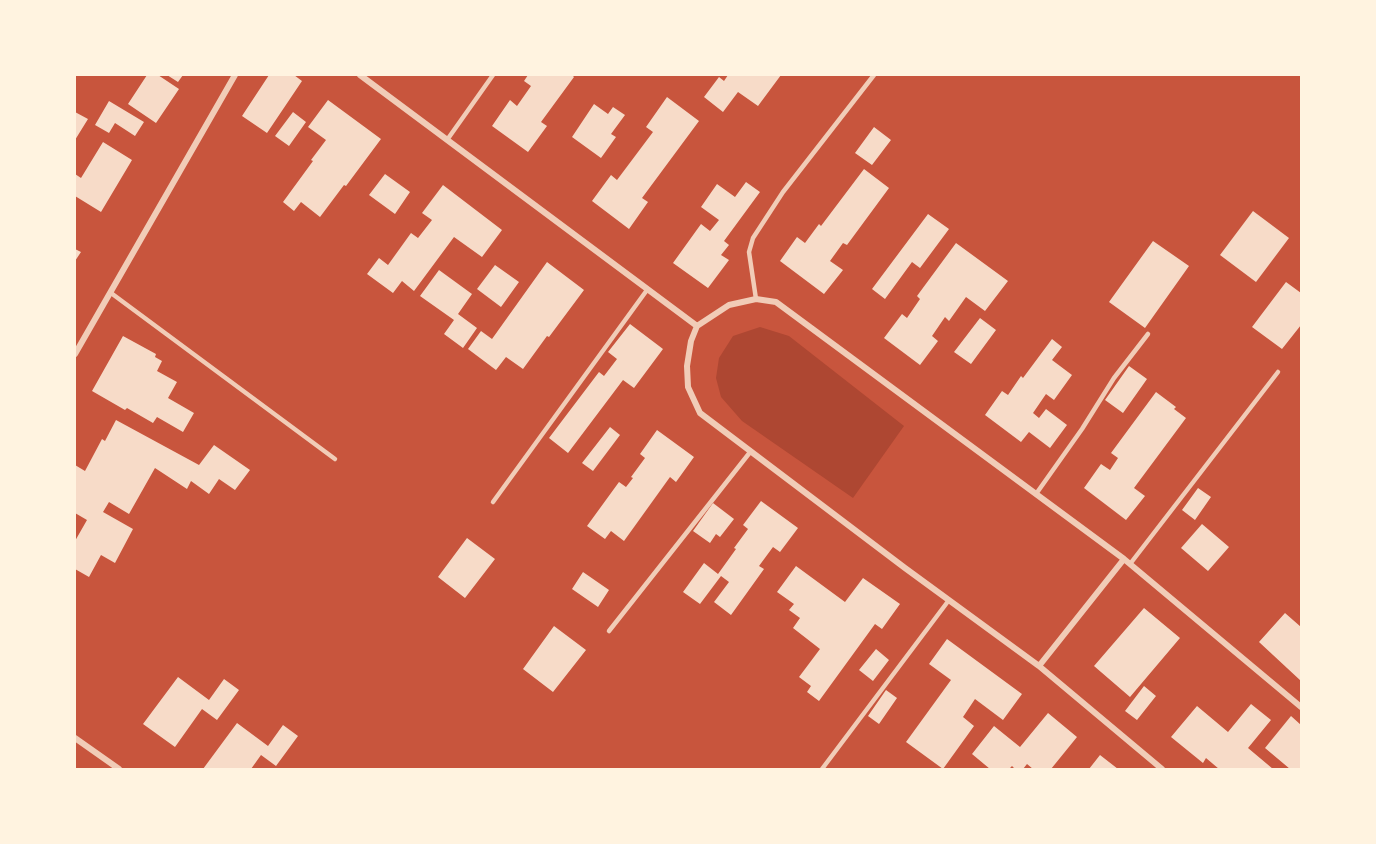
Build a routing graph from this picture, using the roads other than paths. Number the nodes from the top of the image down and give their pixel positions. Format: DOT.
graph roads {
  1 [pos="235,75"];
  2 [pos="360,75"];
  3 [pos="493,75"];
  4 [pos="874,75"];
  5 [pos="447,140"];
  6 [pos="647,290"];
  7 [pos="111,293"];
  8 [pos="756,299"];
  9 [pos="697,326"];
  10 [pos="1148,334"];
  11 [pos="75,354"];
  12 [pos="1278,372"];
  13 [pos="751,452"];
  14 [pos="336,459"];
  15 [pos="1036,494"];
  16 [pos="493,502"];
  17 [pos="1124,559"];
  18 [pos="1130,564"];
  19 [pos="949,600"];
  20 [pos="609,631"];
  21 [pos="1039,666"];
  22 [pos="1301,707"];
  23 [pos="75,738"];
  24 [pos="118,769"];
  25 [pos="822,769"];
  26 [pos="1162,769"];
  1 -- 7 [label="street"];
  2 -- 5 [label="street"];
  3 -- 5 [label="lane"];
  4 -- 8 [label="lane"];
  5 -- 6 [label="street"];
  6 -- 9 [label="street"];
  6 -- 16 [label="lane"];
  7 -- 11 [label="street"];
  7 -- 14 [label="lane"];
  8 -- 9 [label="street"];
  8 -- 15 [label="street"];
  9 -- 13 [label="street"];
  10 -- 15 [label="lane"];
  12 -- 18 [label="lane"];
  13 -- 19 [label="street"];
  13 -- 20 [label="lane"];
  15 -- 17 [label="street"];
  17 -- 18 [label="street"];
  17 -- 21 [label="street"];
  18 -- 22 [label="street"];
  19 -- 21 [label="street"];
  19 -- 25 [label="lane"];
  21 -- 26 [label="street"];
  23 -- 24 [label="street"];
}
